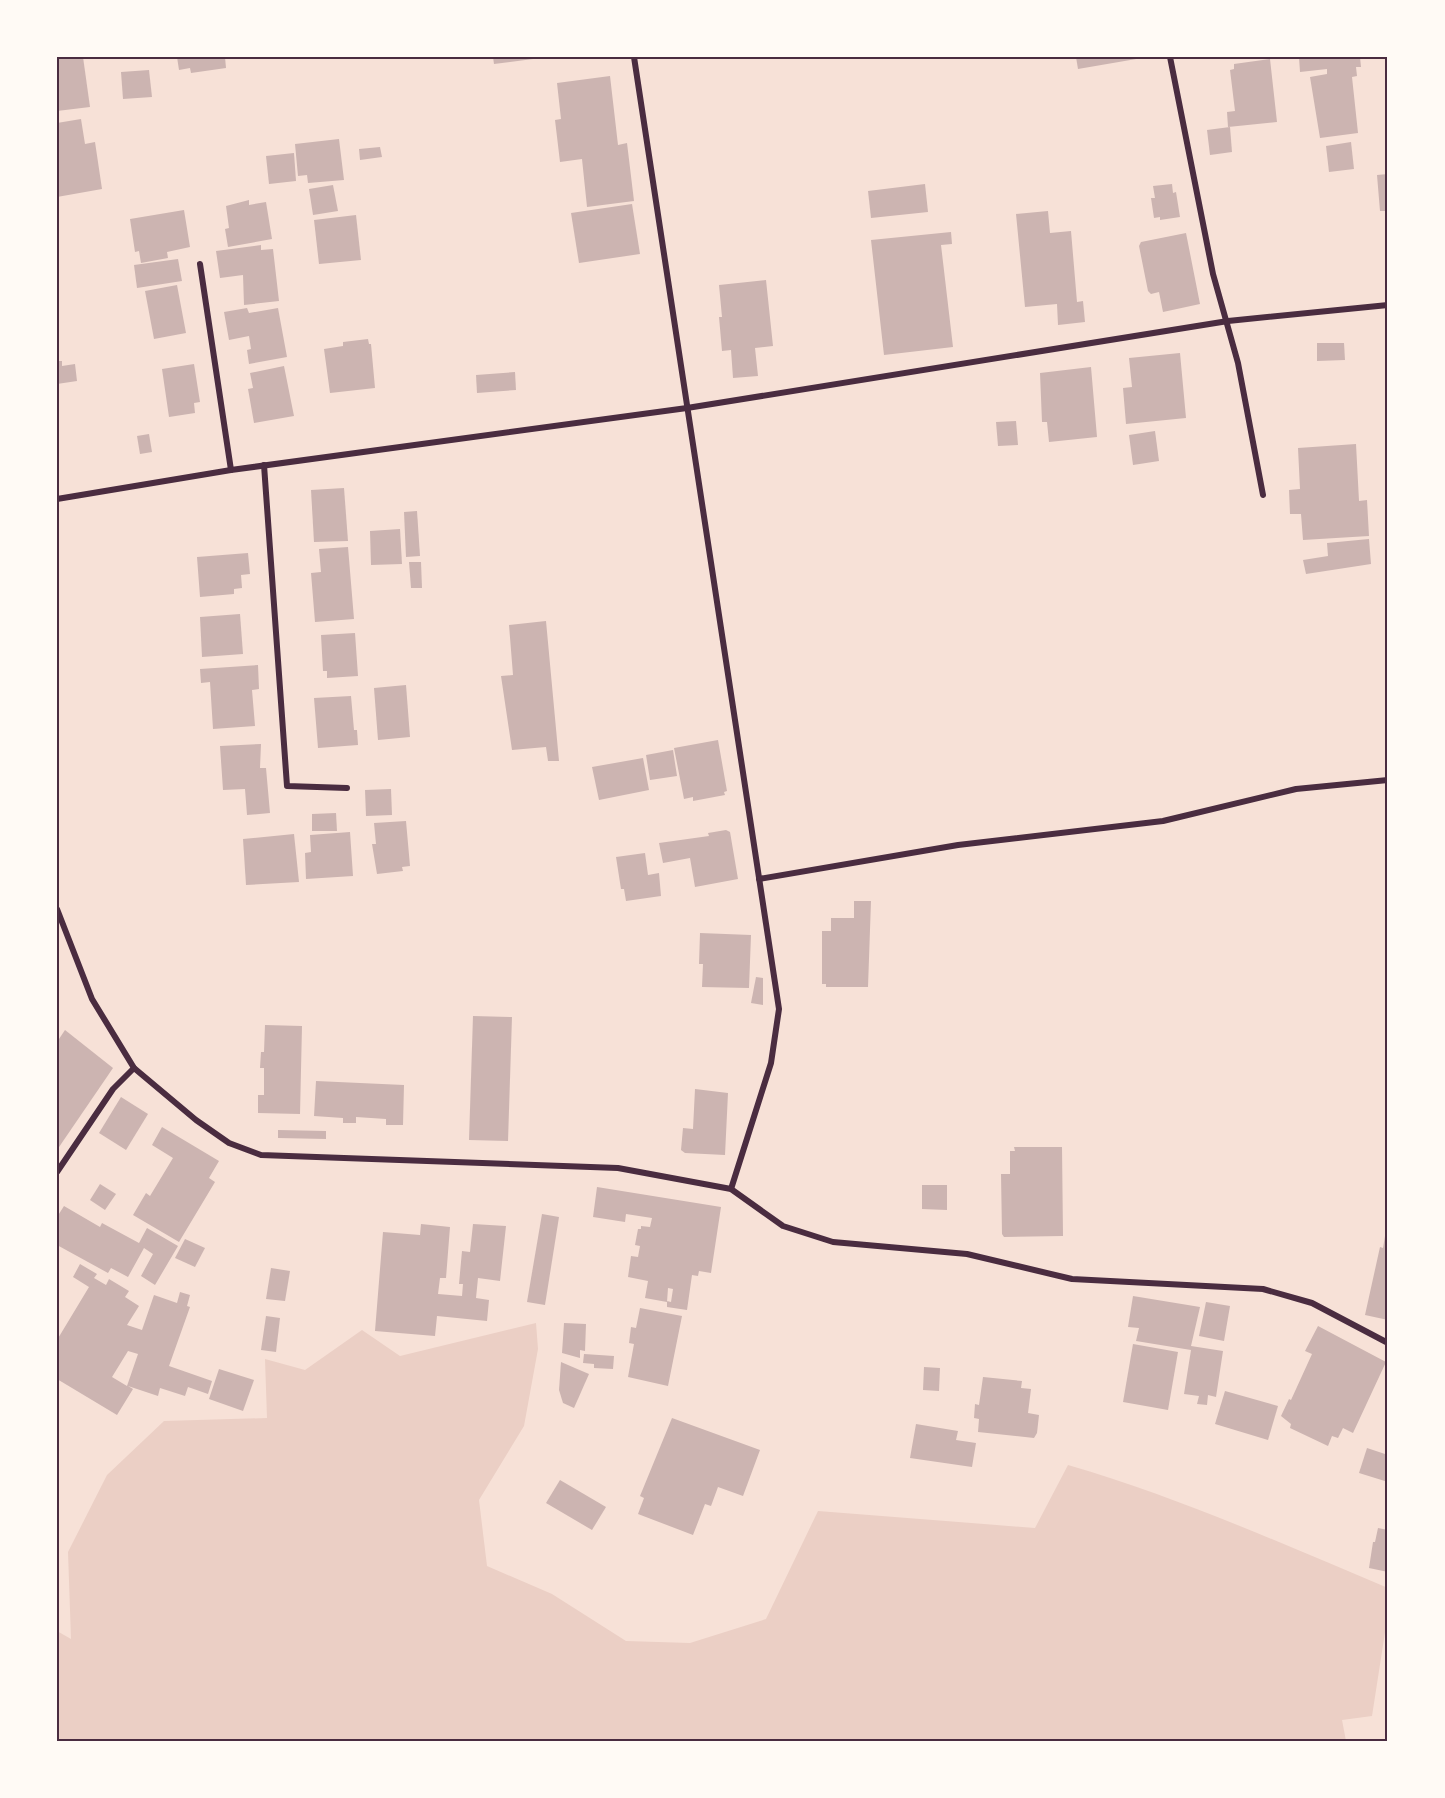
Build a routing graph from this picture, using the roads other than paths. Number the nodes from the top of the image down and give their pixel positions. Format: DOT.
graph roads {
  1 [pos="633,57"];
  2 [pos="1170,57"];
  3 [pos="200,264"];
  4 [pos="1388,305"];
  5 [pos="1228,321"];
  6 [pos="687,408"];
  7 [pos="264,465"];
  8 [pos="231,470"];
  9 [pos="1263,495"];
  10 [pos="57,499"];
  11 [pos="1388,780"];
  12 [pos="347,788"];
  13 [pos="759,879"];
  14 [pos="57,909"];
  15 [pos="134,1068"];
  16 [pos="57,1172"];
  17 [pos="731,1189"];
  18 [pos="1388,1343"];
  1 -- 6 [label="street"];
  2 -- 5 [label="street"];
  3 -- 8 [label="street"];
  4 -- 5 [label="street"];
  5 -- 6 [label="street"];
  5 -- 9 [label="street"];
  6 -- 7 [label="street"];
  6 -- 13 [label="street"];
  7 -- 8 [label="street"];
  7 -- 12 [label="street"];
  8 -- 10 [label="street"];
  11 -- 13 [label="street"];
  13 -- 17 [label="street"];
  14 -- 15 [label="street"];
  15 -- 16 [label="street"];
  15 -- 17 [label="street"];
  17 -- 18 [label="street"];
}
